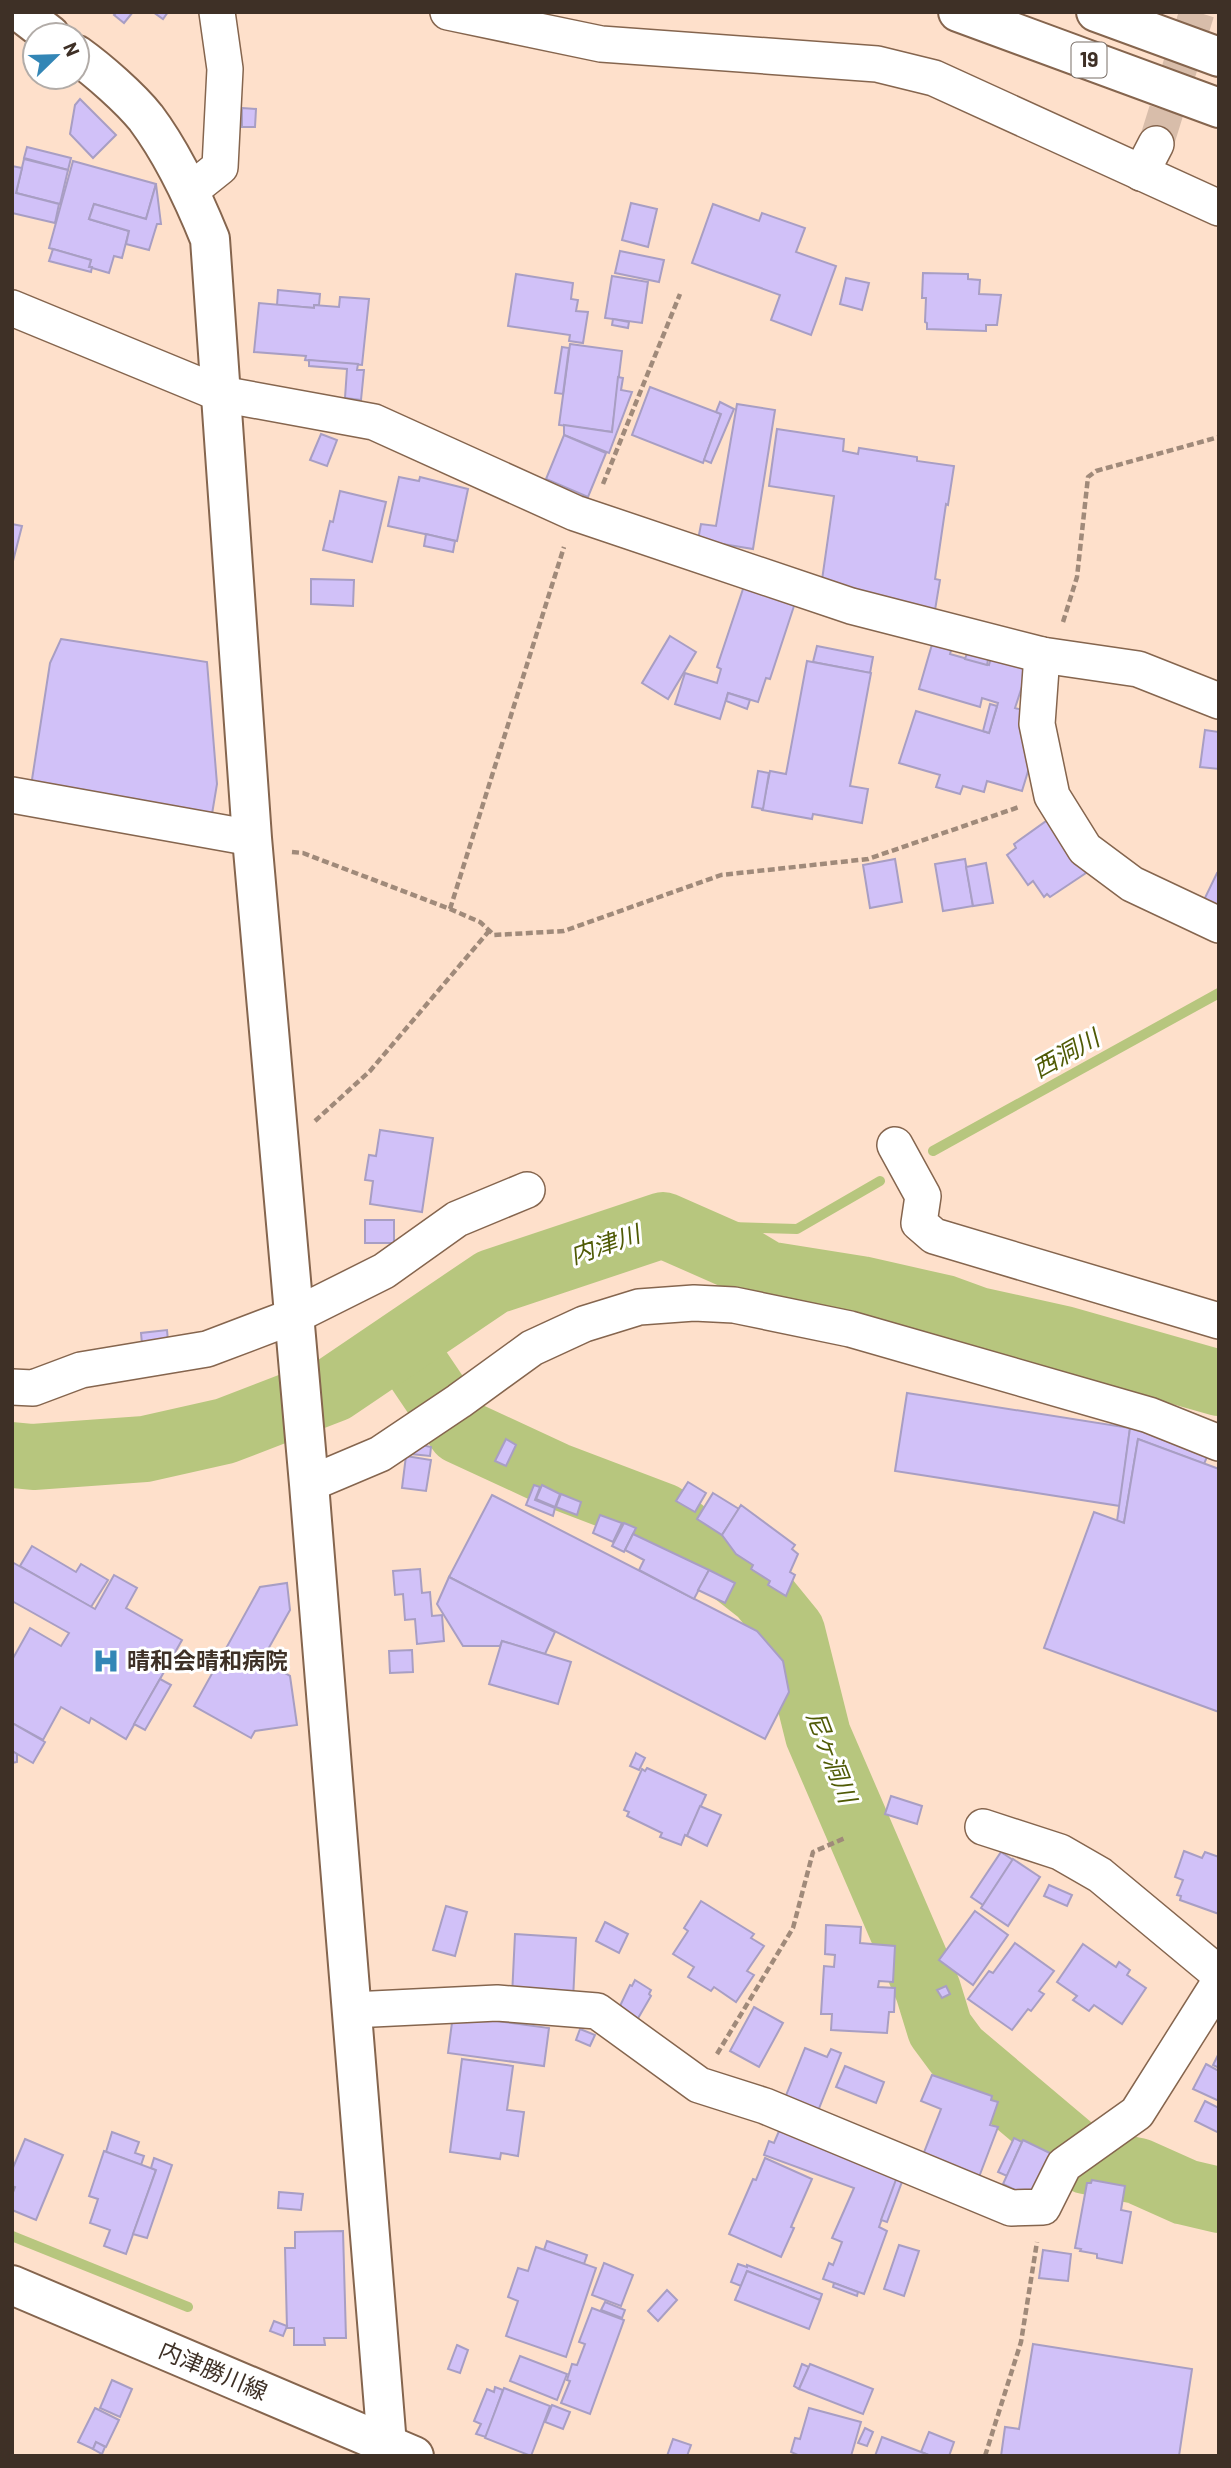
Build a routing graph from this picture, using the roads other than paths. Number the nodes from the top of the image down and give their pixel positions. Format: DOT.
graph roads {
  1 [pos="218,12"];
  2 [pos="448,12"];
  3 [pos="958,12"];
  4 [pos="1096,12"];
  5 [pos="1219,57"];
  6 [pos="91,65"];
  7 [pos="1219,108"];
  8 [pos="190,191"];
  9 [pos="1219,208"];
  10 [pos="12,308"];
  11 [pos="221,394"];
  12 [pos="1047,656"];
  13 [pos="1219,701"];
  14 [pos="12,795"];
  15 [pos="252,843"];
  16 [pos="1219,925"];
  17 [pos="895,1144"];
  18 [pos="527,1190"];
  19 [pos="294,1316"];
  20 [pos="1219,1321"];
  21 [pos="12,1387"];
  22 [pos="1219,1443"];
  23 [pos="309,1484"];
  24 [pos="983,1827"];
  25 [pos="1219,1974"];
  26 [pos="1219,1983"];
  27 [pos="352,2010"];
  28 [pos="12,2285"];
  29 [pos="400,2450"];
  1 -- 8 [label="street"];
  2 -- 9 [label="street"];
  3 -- 7 [label="main road, 19"];
  4 -- 5 [label="main road, 19"];
  6 -- 8 [label="main road"];
  8 -- 11 [label="main road"];
  10 -- 11 [label="street"];
  11 -- 12 [label="street"];
  11 -- 15 [label="main road"];
  12 -- 13 [label="street"];
  12 -- 16 [label="street"];
  14 -- 15 [label="street"];
  15 -- 19 [label="main road"];
  17 -- 20 [label="street"];
  18 -- 19 [label="street"];
  19 -- 21 [label="street"];
  19 -- 23 [label="main road"];
  22 -- 23 [label="street"];
  23 -- 27 [label="main road"];
  24 -- 25 [label="street"];
  26 -- 27 [label="street"];
  27 -- 29 [label="main road"];
  28 -- 29 [label="main road, 内津勝川線"];
}
